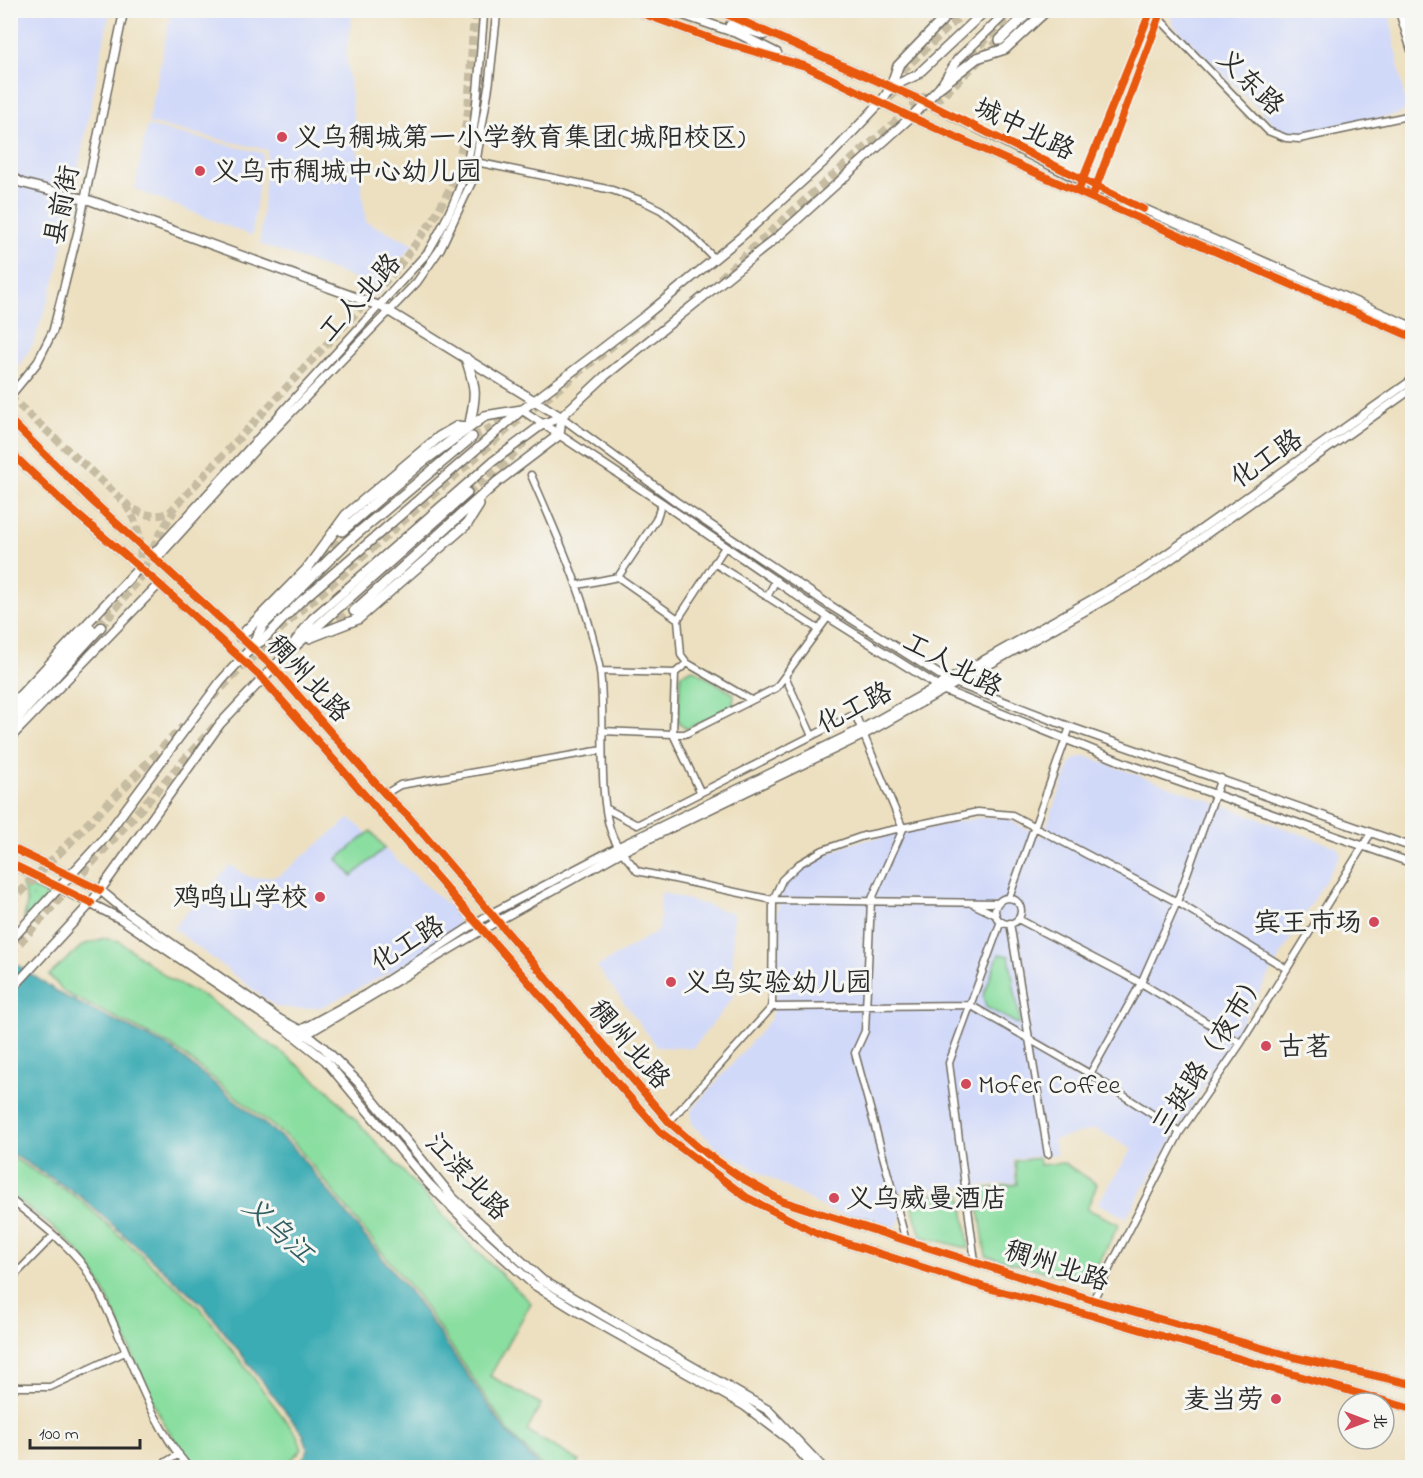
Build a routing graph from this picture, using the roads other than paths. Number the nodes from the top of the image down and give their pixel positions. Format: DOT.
graph roads {
  1 [pos="124,10"];
  2 [pos="484,10"];
  3 [pos="497,10"];
  4 [pos="633,10"];
  5 [pos="669,10"];
  6 [pos="689,10"];
  7 [pos="717,10"];
  8 [pos="953,10"];
  9 [pos="986,10"];
  10 [pos="1009,10"];
  11 [pos="1031,10"];
  12 [pos="1151,10"];
  13 [pos="1162,10"];
  14 [pos="1399,10"];
  15 [pos="1046,11"];
  16 [pos="1158,20"];
  17 [pos="1000,40"];
  18 [pos="787,42"];
  19 [pos="1413,52"];
  20 [pos="790,61"];
  21 [pos="941,86"];
  22 [pos="891,87"];
  23 [pos="881,102"];
  24 [pos="926,102"];
  25 [pos="1413,115"];
  26 [pos="911,117"];
  27 [pos="466,161"];
  28 [pos="475,162"];
  29 [pos="10,176"];
  30 [pos="1083,180"];
  31 [pos="1096,188"];
  32 [pos="1078,192"];
  33 [pos="1092,198"];
  34 [pos="84,199"];
  35 [pos="715,258"];
  36 [pos="383,308"];
  37 [pos="1413,327"];
  38 [pos="1413,337"];
  39 [pos="466,358"];
  40 [pos="1413,380"];
  41 [pos="1413,389"];
  42 [pos="10,396"];
  43 [pos="534,401"];
  44 [pos="522,410"];
  45 [pos="561,417"];
  46 [pos="10,420"];
  47 [pos="543,424"];
  48 [pos="471,432"];
  49 [pos="559,435"];
  50 [pos="10,452"];
  51 [pos="531,475"];
  52 [pos="467,492"];
  53 [pos="482,497"];
  54 [pos="662,502"];
  55 [pos="342,531"];
  56 [pos="724,547"];
  57 [pos="154,558"];
  58 [pos="714,563"];
  59 [pos="139,568"];
  60 [pos="618,577"];
  61 [pos="776,580"];
  62 [pos="159,584"];
  63 [pos="578,585"];
  64 [pos="767,597"];
  65 [pos="354,611"];
  66 [pos="828,617"];
  67 [pos="678,619"];
  68 [pos="818,629"];
  69 [pos="240,637"];
  70 [pos="298,643"];
  71 [pos="252,647"];
  72 [pos="285,655"];
  73 [pos="242,659"];
  74 [pos="687,663"];
  75 [pos="273,668"];
  76 [pos="600,672"];
  77 [pos="675,673"];
  78 [pos="784,676"];
  79 [pos="262,678"];
  80 [pos="948,680"];
  81 [pos="959,684"];
  82 [pos="939,686"];
  83 [pos="946,691"];
  84 [pos="752,700"];
  85 [pos="10,706"];
  86 [pos="10,716"];
  87 [pos="10,727"];
  88 [pos="1070,727"];
  89 [pos="602,731"];
  90 [pos="863,732"];
  91 [pos="673,734"];
  92 [pos="812,736"];
  93 [pos="10,738"];
  94 [pos="1066,740"];
  95 [pos="602,750"];
  96 [pos="1221,778"];
  97 [pos="700,791"];
  98 [pos="1216,793"];
  99 [pos="385,794"];
  100 [pos="607,809"];
  101 [pos="1034,827"];
  102 [pos="903,829"];
  103 [pos="1371,833"];
  104 [pos="1360,845"];
  105 [pos="10,847"];
  106 [pos="1413,847"];
  107 [pos="621,849"];
  108 [pos="10,863"];
  109 [pos="1413,863"];
  110 [pos="70,875"];
  111 [pos="60,886"];
  112 [pos="100,890"];
  113 [pos="1009,898"];
  114 [pos="773,900"];
  115 [pos="871,901"];
  116 [pos="1177,902"];
  117 [pos="91,903"];
  118 [pos="972,903"];
  119 [pos="998,903"];
  120 [pos="490,914"];
  121 [pos="996,915"];
  122 [pos="1017,919"];
  123 [pos="1001,921"];
  124 [pos="496,922"];
  125 [pos="1010,923"];
  126 [pos="479,927"];
  127 [pos="10,941"];
  128 [pos="1287,969"];
  129 [pos="1141,983"];
  130 [pos="10,991"];
  131 [pos="970,1005"];
  132 [pos="867,1006"];
  133 [pos="772,1007"];
  134 [pos="303,1032"];
  135 [pos="294,1037"];
  136 [pos="1029,1039"];
  137 [pos="1241,1043"];
  138 [pos="1090,1074"];
  139 [pos="669,1122"];
  140 [pos="1180,1132"];
  141 [pos="1048,1154"];
  142 [pos="10,1199"];
  143 [pos="53,1236"];
  144 [pos="906,1241"];
  145 [pos="975,1262"];
  146 [pos="10,1280"];
  147 [pos="1093,1300"];
  148 [pos="125,1352"];
  149 [pos="10,1362"];
  150 [pos="10,1369"];
  151 [pos="1413,1384"];
  152 [pos="10,1388"];
  153 [pos="1413,1409"];
  154 [pos="10,1425"];
  155 [pos="179,1454"];
  156 [pos="12,1467"];
  157 [pos="156,1467"];
  158 [pos="189,1467"];
  159 [pos="814,1467"];
  160 [pos="823,1467"];
  1 -- 34 [label="street, 县前街"];
  2 -- 27 [label="street, 工人北路"];
  3 -- 28 [label="street"];
  4 -- 20 [label="main road"];
  5 -- 20 [label="main road"];
  6 -- 18 [label="main road"];
  7 -- 18 [label="main road, 城中北路"];
  8 -- 22 [label="highway"];
  9 -- 22 [label="main road"];
  10 -- 21 [label="main road"];
  11 -- 17 [label="highway"];
  12 -- 16 [label="street, 义东路"];
  12 -- 30 [label="street"];
  13 -- 16 [label="street"];
  14 -- 19 [label="street"];
  15 -- 21 [label="highway"];
  16 -- 25 [label="street, 义东路"];
  16 -- 31 [label="street"];
  18 -- 22 [label="main road, 城中北路"];
  20 -- 23 [label="main road, 城中北路"];
  21 -- 24 [label="main road"];
  22 -- 23 [label="main road"];
  22 -- 24 [label="main road, 城中北路"];
  23 -- 26 [label="main road, 城中北路"];
  23 -- 35 [label="main road"];
  24 -- 26 [label="main road"];
  24 -- 30 [label="main road, 城中北路"];
  26 -- 32 [label="main road, 城中北路"];
  26 -- 45 [label="main road"];
  27 -- 28 [label="street"];
  27 -- 36 [label="street, 工人北路"];
  28 -- 35 [label="street"];
  28 -- 36 [label="street"];
  29 -- 34 [label="main road"];
  30 -- 31 [label="main road, 城中北路"];
  30 -- 32 [label="street"];
  31 -- 33 [label="street"];
  31 -- 37 [label="main road, 城中北路"];
  32 -- 33 [label="main road, 城中北路"];
  33 -- 38 [label="main road, 城中北路"];
  34 -- 36 [label="main road"];
  34 -- 42 [label="street, 县前街"];
  35 -- 43 [label="main road"];
  36 -- 39 [label="main road"];
  36 -- 57 [label="street"];
  39 -- 43 [label="main road"];
  39 -- 48 [label="highway"];
  40 -- 80 [label="street, 化工路"];
  41 -- 81 [label="street, 化工路"];
  43 -- 44 [label="main road"];
  43 -- 45 [label="main road"];
  44 -- 47 [label="street, 工人北路"];
  44 -- 48 [label="highway"];
  44 -- 71 [label="main road"];
  45 -- 47 [label="main road"];
  45 -- 49 [label="highway"];
  45 -- 80 [label="street, 工人北路"];
  46 -- 57 [label="main road, 稠州北路"];
  47 -- 49 [label="street, 工人北路"];
  47 -- 72 [label="main road"];
  48 -- 55 [label="highway"];
  48 -- 69 [label="highway"];
  48 -- 71 [label="highway"];
  49 -- 53 [label="highway"];
  49 -- 54 [label="street, 工人北路"];
  50 -- 59 [label="main road, 稠州北路"];
  51 -- 63 [label="street"];
  52 -- 70 [label="highway"];
  53 -- 65 [label="highway"];
  53 -- 70 [label="highway"];
  54 -- 56 [label="street, 工人北路"];
  54 -- 60 [label="street"];
  56 -- 58 [label="street"];
  56 -- 61 [label="street, 工人北路"];
  57 -- 69 [label="main road, 稠州北路"];
  58 -- 64 [label="street"];
  58 -- 67 [label="street"];
  59 -- 62 [label="main road, 稠州北路"];
  59 -- 85 [label="main road"];
  60 -- 63 [label="street"];
  60 -- 67 [label="street"];
  61 -- 64 [label="street"];
  61 -- 66 [label="street, 工人北路"];
  62 -- 73 [label="main road, 稠州北路"];
  62 -- 93 [label="main road"];
  63 -- 76 [label="street"];
  64 -- 68 [label="street"];
  66 -- 68 [label="street"];
  66 -- 82 [label="street, 工人北路"];
  67 -- 74 [label="street"];
  68 -- 78 [label="street"];
  69 -- 71 [label="main road, 稠州北路"];
  70 -- 72 [label="highway"];
  71 -- 73 [label="main road"];
  71 -- 75 [label="main road, 稠州北路"];
  72 -- 75 [label="main road"];
  73 -- 79 [label="main road, 稠州北路"];
  73 -- 110 [label="main road"];
  74 -- 77 [label="street"];
  74 -- 84 [label="street"];
  75 -- 79 [label="main road"];
  75 -- 99 [label="main road, 稠州北路"];
  76 -- 77 [label="street"];
  76 -- 89 [label="street"];
  77 -- 91 [label="street"];
  78 -- 84 [label="street"];
  78 -- 92 [label="street"];
  79 -- 112 [label="main road"];
  79 -- 126 [label="main road, 稠州北路"];
  80 -- 81 [label="street, 工人北路"];
  80 -- 82 [label="street, 化工路"];
  81 -- 83 [label="street, 化工路"];
  81 -- 88 [label="street, 工人北路"];
  82 -- 83 [label="street, 工人北路"];
  82 -- 90 [label="street, 化工路"];
  83 -- 90 [label="street, 化工路"];
  83 -- 94 [label="street, 工人北路"];
  84 -- 91 [label="street"];
  86 -- 87 [label="main road"];
  88 -- 94 [label="street"];
  88 -- 96 [label="street, 工人北路"];
  89 -- 91 [label="street"];
  89 -- 95 [label="street"];
  90 -- 92 [label="street"];
  90 -- 102 [label="street"];
  90 -- 107 [label="street, 化工路"];
  91 -- 97 [label="street"];
  92 -- 97 [label="street"];
  94 -- 98 [label="street, 工人北路"];
  94 -- 101 [label="street"];
  95 -- 99 [label="street"];
  95 -- 100 [label="street"];
  96 -- 98 [label="street"];
  96 -- 103 [label="street, 工人北路"];
  97 -- 100 [label="street"];
  98 -- 104 [label="street, 工人北路"];
  98 -- 116 [label="street"];
  99 -- 120 [label="main road, 稠州北路"];
  100 -- 107 [label="street"];
  101 -- 102 [label="street"];
  101 -- 113 [label="street"];
  101 -- 116 [label="street"];
  102 -- 114 [label="street"];
  102 -- 115 [label="street"];
  103 -- 104 [label="street, 三挺路（夜市）"];
  103 -- 106 [label="street, 工人北路"];
  104 -- 109 [label="street, 工人北路"];
  104 -- 128 [label="street, 三挺路（夜市）"];
  105 -- 110 [label="main road, 江滨北路"];
  107 -- 114 [label="street"];
  107 -- 120 [label="street, 化工路"];
  107 -- 124 [label="street, 化工路"];
  108 -- 111 [label="main road, 江滨北路"];
  110 -- 111 [label="main road"];
  110 -- 112 [label="main road, 江滨北路"];
  111 -- 117 [label="main road, 江滨北路"];
  111 -- 127 [label="main road"];
  112 -- 117 [label="main road"];
  112 -- 134 [label="main road, 江滨北路"];
  113 -- 119 [label="street"];
  113 -- 122 [label="street"];
  114 -- 115 [label="street"];
  114 -- 133 [label="street"];
  115 -- 118 [label="street"];
  115 -- 132 [label="street"];
  116 -- 128 [label="street"];
  116 -- 129 [label="street"];
  117 -- 130 [label="main road"];
  117 -- 135 [label="main road, 江滨北路"];
  118 -- 119 [label="street"];
  118 -- 121 [label="street"];
  119 -- 121 [label="street"];
  120 -- 124 [label="main road, 稠州北路"];
  120 -- 126 [label="street, 化工路"];
  121 -- 123 [label="street"];
  122 -- 125 [label="street"];
  122 -- 129 [label="street"];
  123 -- 125 [label="street"];
  123 -- 131 [label="street"];
  124 -- 126 [label="street, 化工路"];
  124 -- 139 [label="main road, 稠州北路"];
  125 -- 136 [label="street"];
  126 -- 134 [label="street, 化工路"];
  126 -- 153 [label="main road, 稠州北路"];
  128 -- 137 [label="street, 三挺路（夜市）"];
  129 -- 137 [label="street"];
  129 -- 138 [label="street"];
  131 -- 132 [label="street"];
  131 -- 136 [label="street"];
  131 -- 145 [label="street"];
  132 -- 133 [label="street"];
  132 -- 144 [label="street"];
  133 -- 139 [label="street"];
  134 -- 135 [label="street, 化工路"];
  134 -- 160 [label="main road, 江滨北路"];
  135 -- 159 [label="main road, 江滨北路"];
  136 -- 138 [label="street"];
  136 -- 141 [label="street"];
  137 -- 140 [label="street, 三挺路（夜市）"];
  138 -- 140 [label="street"];
  139 -- 144 [label="main road, 稠州北路"];
  140 -- 147 [label="street, 三挺路（夜市）"];
  142 -- 143 [label="street"];
  143 -- 146 [label="street"];
  143 -- 148 [label="street"];
  144 -- 145 [label="main road, 稠州北路"];
  145 -- 147 [label="main road, 稠州北路"];
  147 -- 151 [label="main road, 稠州北路"];
  148 -- 152 [label="street"];
  148 -- 155 [label="street"];
  149 -- 150 [label="street"];
  154 -- 156 [label="street"];
  155 -- 157 [label="street"];
  155 -- 158 [label="street"];
}
